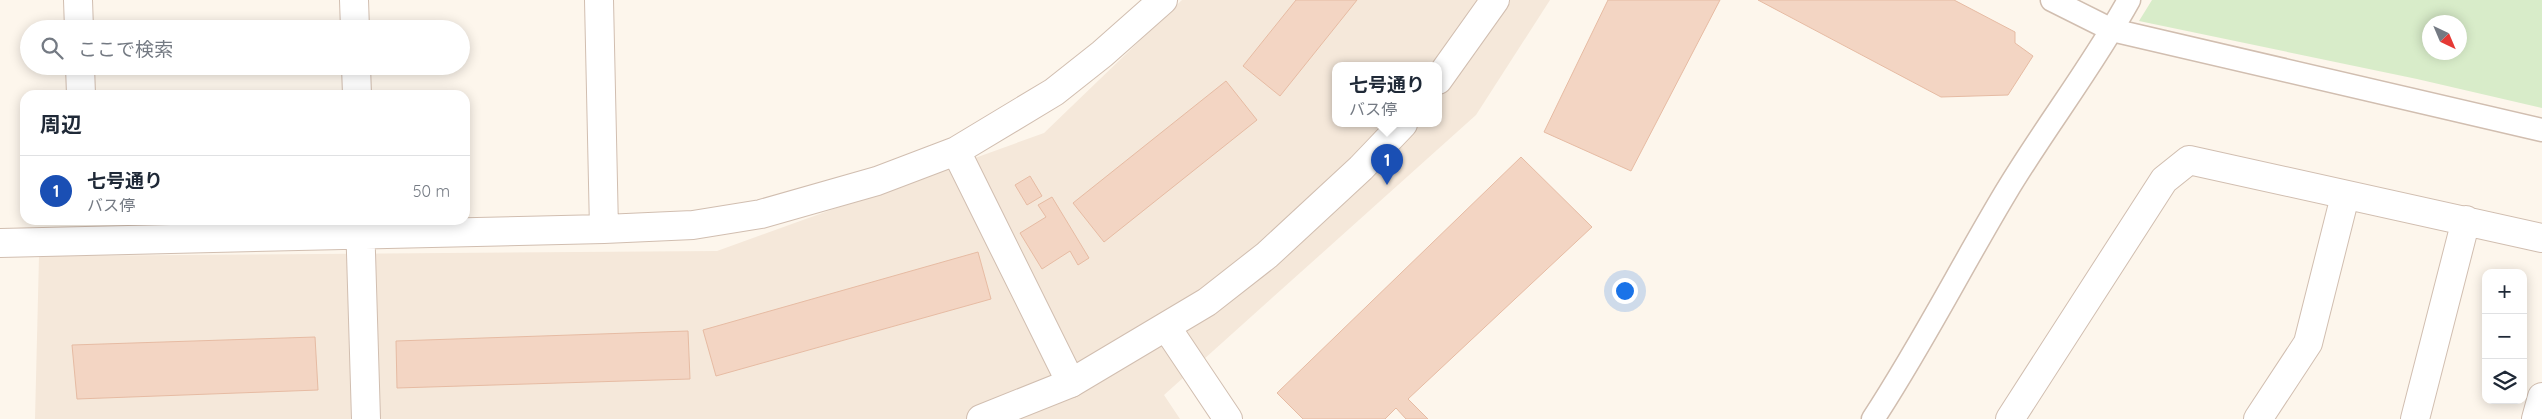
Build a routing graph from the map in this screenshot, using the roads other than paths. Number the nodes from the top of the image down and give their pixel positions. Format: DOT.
graph roads {
  1 [pos="78,0"];
  2 [pos="354,0"];
  3 [pos="599,0"];
  4 [pos="1162,0"];
  5 [pos="1495,0"];
  6 [pos="2052,0"];
  7 [pos="2129,0"];
  8 [pos="79,20"];
  9 [pos="355,20"];
  10 [pos="2112,30"];
  11 [pos="1442,74"];
  12 [pos="80,75"];
  13 [pos="356,75"];
  14 [pos="81,90"];
  15 [pos="357,90"];
  16 [pos="1400,127"];
  17 [pos="2542,130"];
  18 [pos="956,151"];
  19 [pos="2345,196"];
  20 [pos="2466,220"];
  21 [pos="361,228"];
  22 [pos="604,229"];
  23 [pos="85,231"];
  24 [pos="2542,238"];
  25 [pos="0,243"];
  26 [pos="1167,328"];
  27 [pos="1071,383"];
  28 [pos="2542,397"];
  29 [pos="366,419"];
  30 [pos="981,419"];
  31 [pos="1228,419"];
  32 [pos="1873,419"];
  33 [pos="2010,419"];
  34 [pos="2258,419"];
  35 [pos="2415,419"];
  36 [pos="2536,419"];
  1 -- 8 [label="street"];
  2 -- 9 [label="street"];
  3 -- 22 [label="street"];
  4 -- 18 [label="street"];
  5 -- 11 [label="street"];
  6 -- 10 [label="street"];
  7 -- 10 [label="street"];
  10 -- 17 [label="street"];
  10 -- 32 [label="street"];
  12 -- 14 [label="street"];
  13 -- 15 [label="street"];
  16 -- 26 [label="street"];
  18 -- 22 [label="street"];
  18 -- 27 [label="street"];
  19 -- 20 [label="street"];
  19 -- 33 [label="street"];
  19 -- 34 [label="street"];
  20 -- 24 [label="street"];
  20 -- 35 [label="street"];
  21 -- 22 [label="street"];
  21 -- 23 [label="street"];
  21 -- 29 [label="street"];
  23 -- 25 [label="street"];
  26 -- 27 [label="street"];
  26 -- 31 [label="street"];
  27 -- 30 [label="street"];
  28 -- 36 [label="street"];
}
